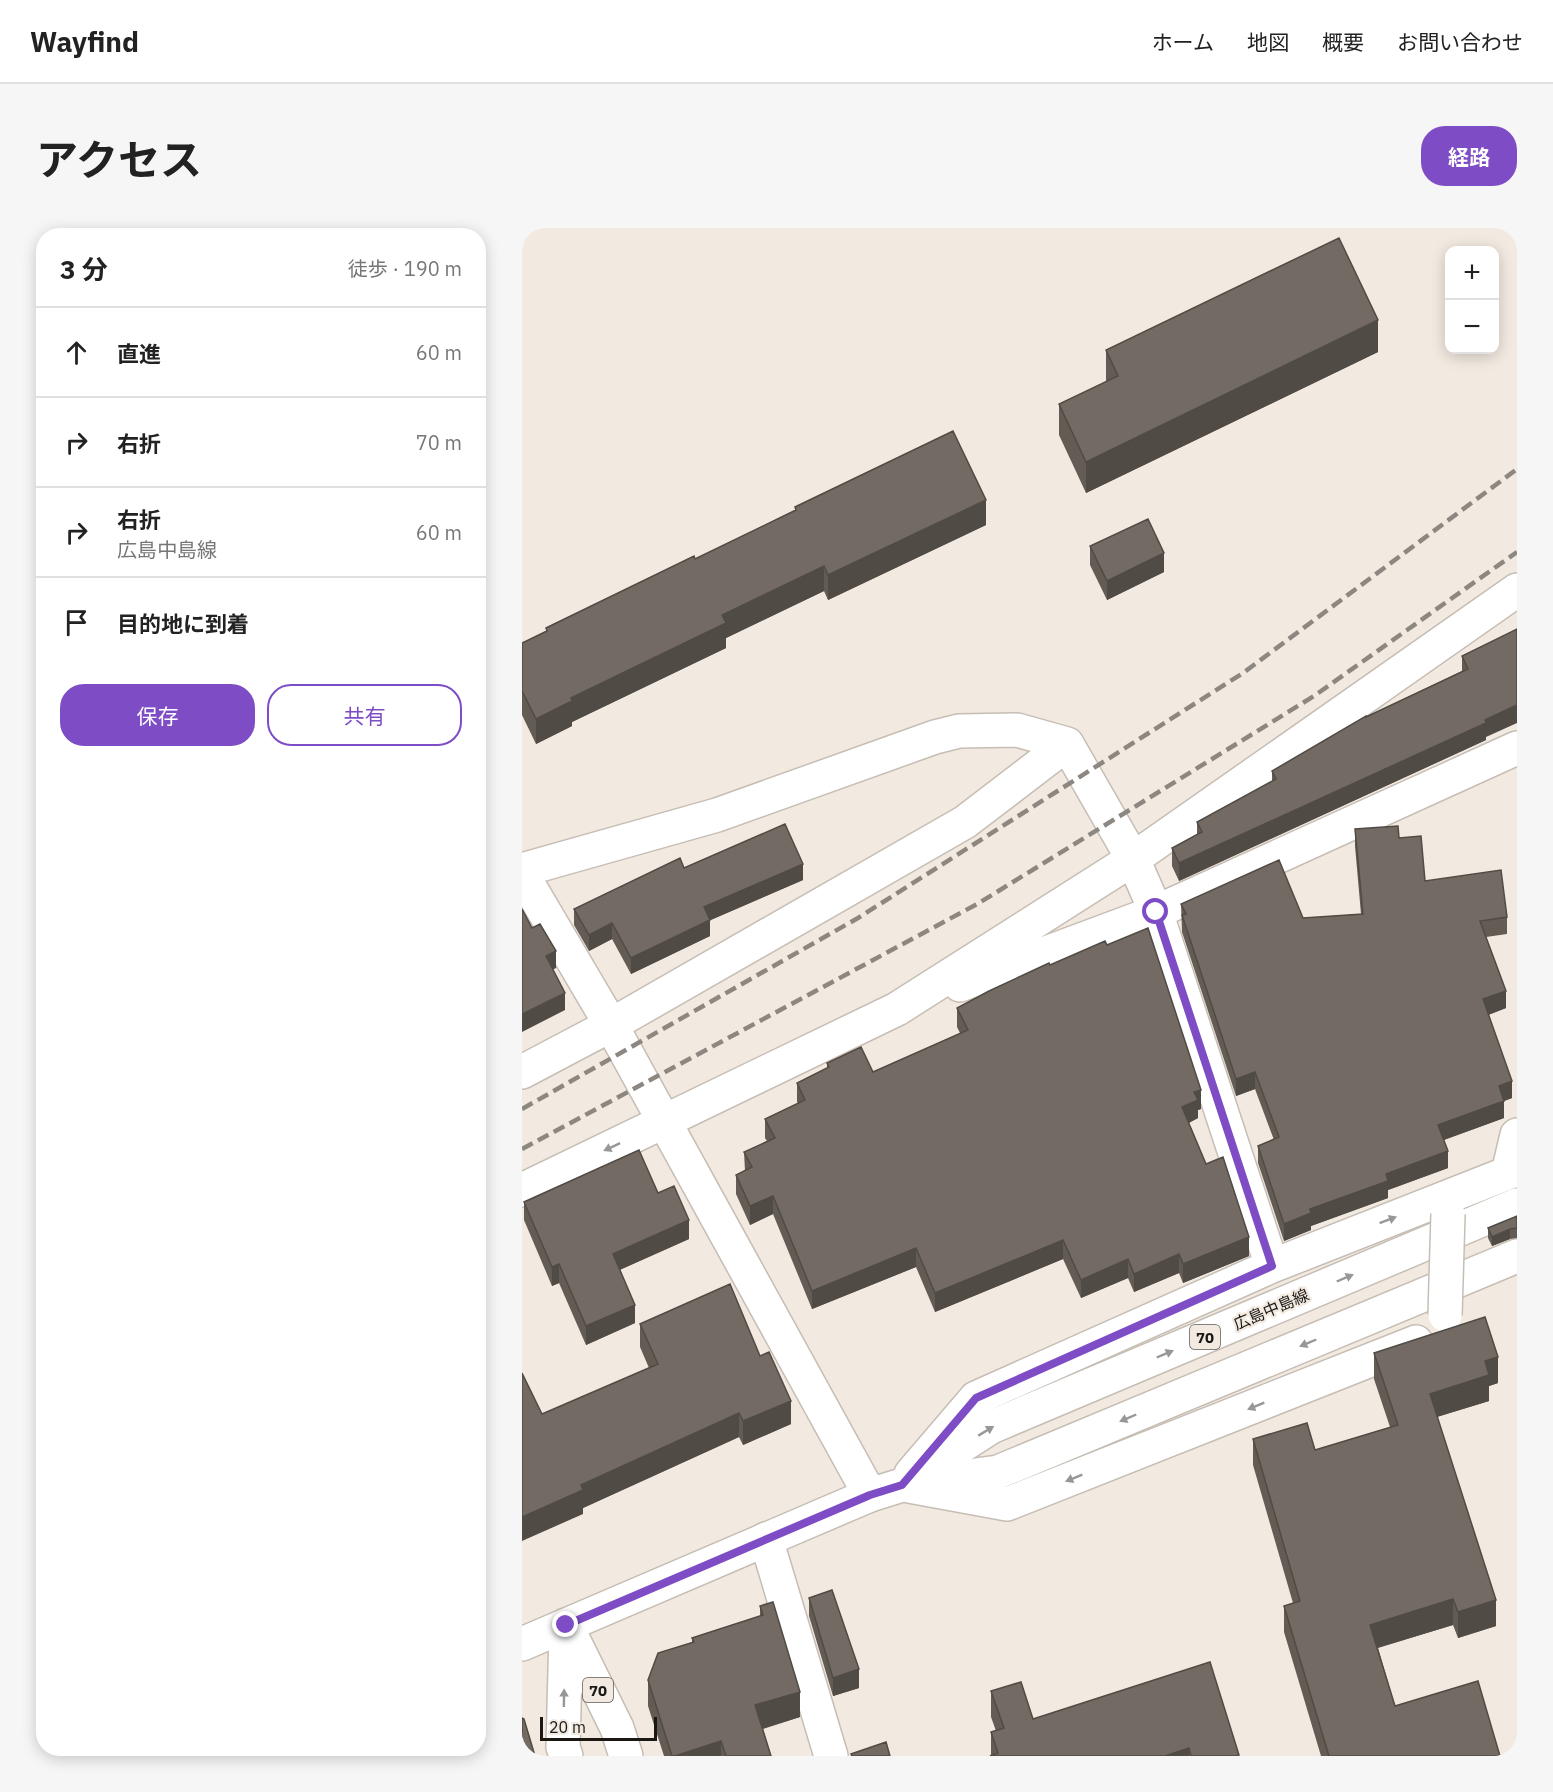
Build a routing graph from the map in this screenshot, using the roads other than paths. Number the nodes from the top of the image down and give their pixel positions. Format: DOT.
graph roads {
  1 [pos="1517,590"];
  2 [pos="1067,744"];
  3 [pos="1517,748"];
  4 [pos="1133,859"];
  5 [pos="522,870"];
  6 [pos="522,874"];
  7 [pos="1156,912"];
  8 [pos="897,1009"];
  9 [pos="611,1025"];
  10 [pos="522,1072"];
  11 [pos="665,1122"];
  12 [pos="1517,1135"];
  13 [pos="522,1190"];
  14 [pos="1517,1205"];
  15 [pos="1447,1206"];
  16 [pos="1517,1256"];
  17 [pos="1272,1266"];
  18 [pos="902,1485"];
  19 [pos="870,1495"];
  20 [pos="766,1539"];
  21 [pos="566,1625"];
  22 [pos="522,1644"];
  23 [pos="566,1756"];
  24 [pos="626,1756"];
  25 [pos="831,1756"];
  1 -- 4 [label="street"];
  2 -- 4 [label="street"];
  2 -- 5 [label="street"];
  2 -- 9 [label="street"];
  3 -- 7 [label="street"];
  4 -- 7 [label="street"];
  4 -- 8 [label="street"];
  6 -- 9 [label="street"];
  7 -- 8 [label="street"];
  7 -- 17 [label="street"];
  8 -- 11 [label="street"];
  9 -- 10 [label="street"];
  9 -- 11 [label="street"];
  11 -- 13 [label="street, one-way"];
  11 -- 19 [label="street"];
  12 -- 15 [label="street"];
  18 -- 14 [label="street, 広島中島線 / 70, one-way"];
  17 -- 15 [label="street, one-way"];
  15 -- 18 [label="street, one-way, bridge"];
  16 -- 18 [label="street, 広島中島線 / 70, one-way"];
  17 -- 18 [label="street"];
  18 -- 19 [label="street, 広島中島線 / 70"];
  19 -- 20 [label="street, 広島中島線 / 70"];
  20 -- 21 [label="street, 広島中島線 / 70"];
  20 -- 25 [label="street"];
  21 -- 22 [label="street, 広島中島線"];
  23 -- 21 [label="street, 70, one-way"];
  21 -- 24 [label="street, 70"];
}
